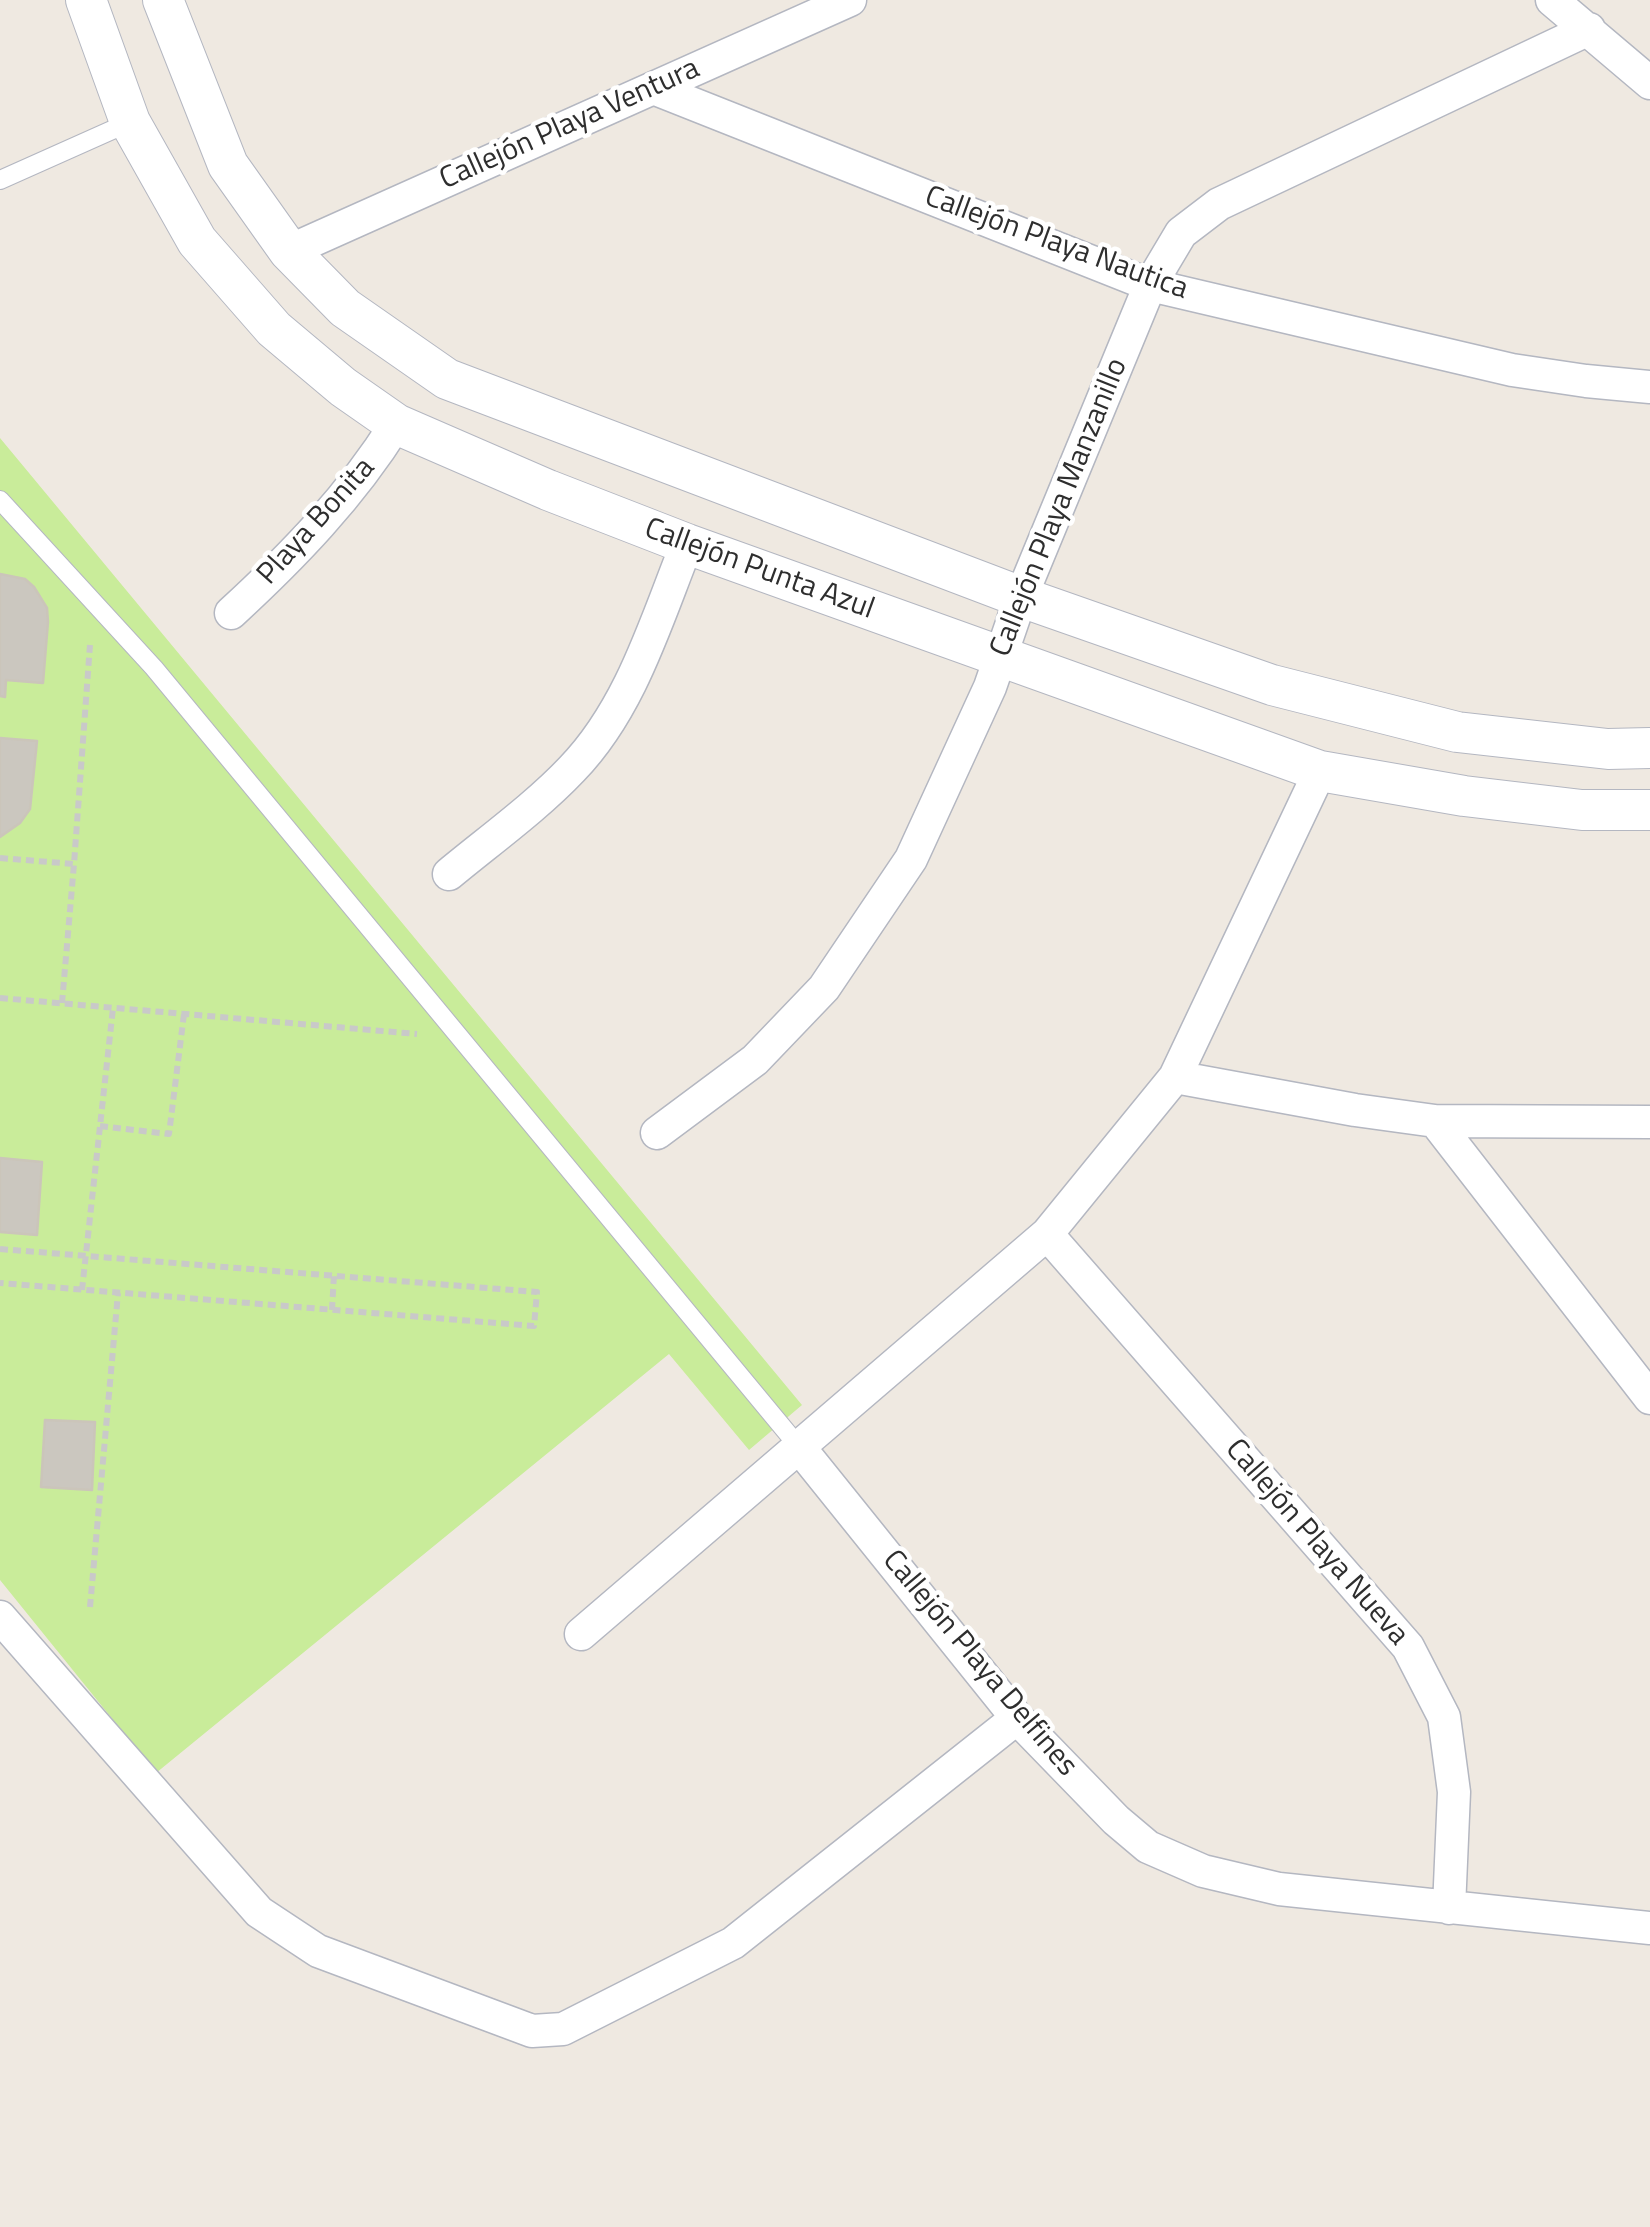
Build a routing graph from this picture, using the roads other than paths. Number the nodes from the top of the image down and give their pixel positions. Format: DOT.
graph roads {
  1 [pos="86,0"];
  2 [pos="163,0"];
  3 [pos="850,0"];
  4 [pos="1552,0"];
  5 [pos="1589,28"];
  6 [pos="1650,84"];
  7 [pos="653,88"];
  8 [pos="130,122"];
  9 [pos="0,180"];
  10 [pos="289,251"];
  11 [pos="1150,285"];
  12 [pos="1650,387"];
  13 [pos="396,424"];
  14 [pos="0,500"];
  15 [pos="687,544"];
  16 [pos="1021,597"];
  17 [pos="230,614"];
  18 [pos="1000,659"];
  19 [pos="1650,748"];
  20 [pos="1320,772"];
  21 [pos="1650,810"];
  22 [pos="450,874"];
  23 [pos="1174,1077"];
  24 [pos="1435,1120"];
  25 [pos="1650,1122"];
  26 [pos="657,1132"];
  27 [pos="1047,1234"];
  28 [pos="1650,1398"];
  29 [pos="799,1447"];
  30 [pos="0,1618"];
  31 [pos="581,1634"];
  32 [pos="1016,1718"];
  33 [pos="1449,1908"];
  34 [pos="1650,1928"];
  1 -- 8 [label="street, Callejón Punta Azul"];
  2 -- 10 [label="street"];
  3 -- 7 [label="street, Callejón Playa Ventura"];
  4 -- 5 [label="street"];
  5 -- 6 [label="street"];
  5 -- 11 [label="street, Callejón Playa Manzanillo"];
  7 -- 10 [label="street, Callejón Playa Ventura"];
  7 -- 11 [label="street, Callejón Playa Nautica"];
  8 -- 9 [label="lane"];
  8 -- 13 [label="street, Callejón Punta Azul"];
  10 -- 16 [label="street"];
  11 -- 12 [label="street, Callejón Playa Nautica"];
  11 -- 16 [label="street, Callejón Playa Manzanillo"];
  13 -- 15 [label="street, Callejón Punta Azul"];
  13 -- 17 [label="street, Playa Bonita"];
  14 -- 29 [label="lane"];
  15 -- 18 [label="street, Callejón Punta Azul"];
  15 -- 22 [label="street"];
  16 -- 18 [label="street, Callejón Playa Manzanillo"];
  16 -- 19 [label="street"];
  18 -- 20 [label="street, Callejón Punta Azul"];
  18 -- 26 [label="street, Callejón Playa Manzanillo"];
  20 -- 21 [label="street, Callejón Punta Azul"];
  20 -- 23 [label="street"];
  23 -- 24 [label="street"];
  23 -- 27 [label="street"];
  24 -- 25 [label="street"];
  24 -- 28 [label="street"];
  27 -- 29 [label="street"];
  27 -- 33 [label="street, Callejón Playa Nueva"];
  29 -- 31 [label="street"];
  29 -- 32 [label="street, Callejón Playa Delfines"];
  30 -- 32 [label="street"];
  32 -- 33 [label="street, Callejón Playa Delfines"];
  33 -- 34 [label="street, Callejón Playa Delfines"];
}
